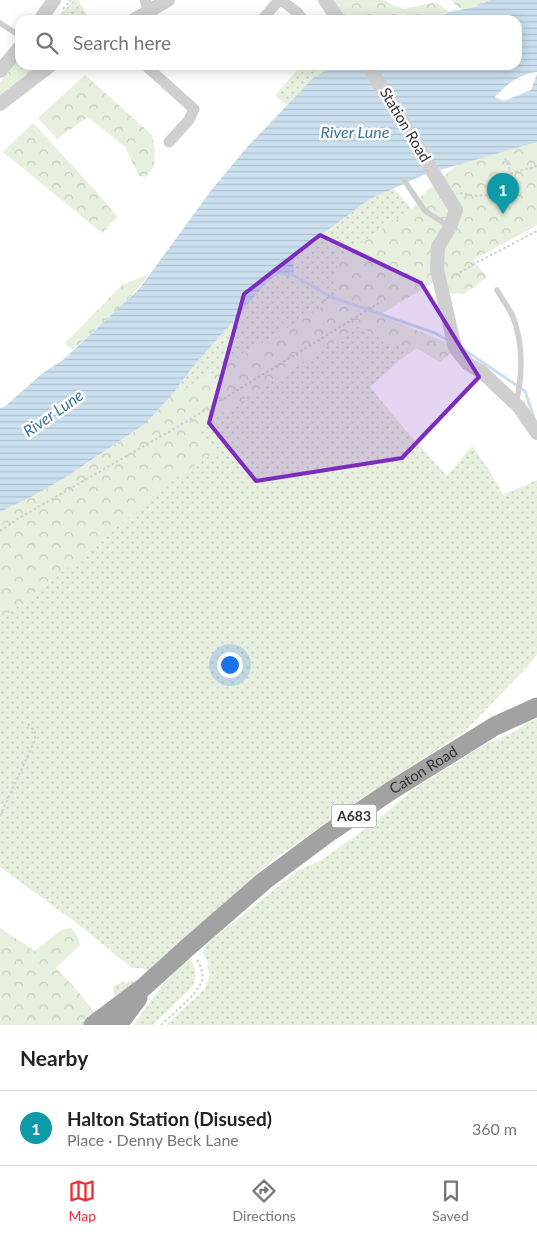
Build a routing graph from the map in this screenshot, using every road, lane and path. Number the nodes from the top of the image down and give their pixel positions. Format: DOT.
graph roads {
  1 [pos="54,0"];
  2 [pos="168,0"];
  3 [pos="280,0"];
  4 [pos="325,0"];
  5 [pos="147,6"];
  6 [pos="44,15"];
  7 [pos="266,15"];
  8 [pos="299,15"];
  9 [pos="336,15"];
  10 [pos="0,23"];
  11 [pos="15,33"];
  12 [pos="15,53"];
  13 [pos="44,70"];
  14 [pos="152,70"];
  15 [pos="371,70"];
  16 [pos="0,71"];
  17 [pos="0,104"];
  18 [pos="169,142"];
  19 [pos="505,158"];
  20 [pos="537,166"];
  21 [pos="511,173"];
  22 [pos="404,180"];
  23 [pos="442,188"];
  24 [pos="450,227"];
  25 [pos="537,231"];
  26 [pos="440,284"];
  27 [pos="336,290"];
  28 [pos="498,290"];
  29 [pos="382,301"];
  30 [pos="324,302"];
  31 [pos="516,399"];
  32 [pos="537,433"];
  33 [pos="0,531"];
  34 [pos="537,707"];
  35 [pos="26,722"];
  36 [pos="0,816"];
  37 [pos="188,947"];
  38 [pos="145,986"];
  39 [pos="93,1025"];
  40 [pos="118,1025"];
  41 [pos="160,1025"];
  1 -- 6 [label="street"];
  2 -- 5 [label="street"];
  3 -- 7 [label="street"];
  3 -- 8 [label="street"];
  4 -- 9 [label="street"];
  10 -- 11 [label="lane"];
  12 -- 16 [label="street"];
  13 -- 17 [label="street"];
  14 -- 18 [label="street"];
  15 -- 23 [label="street, Station Road"];
  19 -- 21 [label="path"];
  20 -- 21 [label="path"];
  21 -- 23 [label="path"];
  22 -- 24 [label="lane"];
  23 -- 24 [label="street, Station Road"];
  24 -- 26 [label="street"];
  25 -- 26 [label="path"];
  26 -- 31 [label="street"];
  27 -- 30 [label="path"];
  28 -- 31 [label="lane"];
  29 -- 33 [label="path"];
  31 -- 32 [label="street"];
  34 -- 37 [label="highway, Caton Road / A683"];
  35 -- 36 [label="path"];
  37 -- 38 [label="highway, A683"];
  37 -- 41 [label="path"];
  38 -- 39 [label="highway, A683"];
  38 -- 40 [label="highway, A683"];
}
